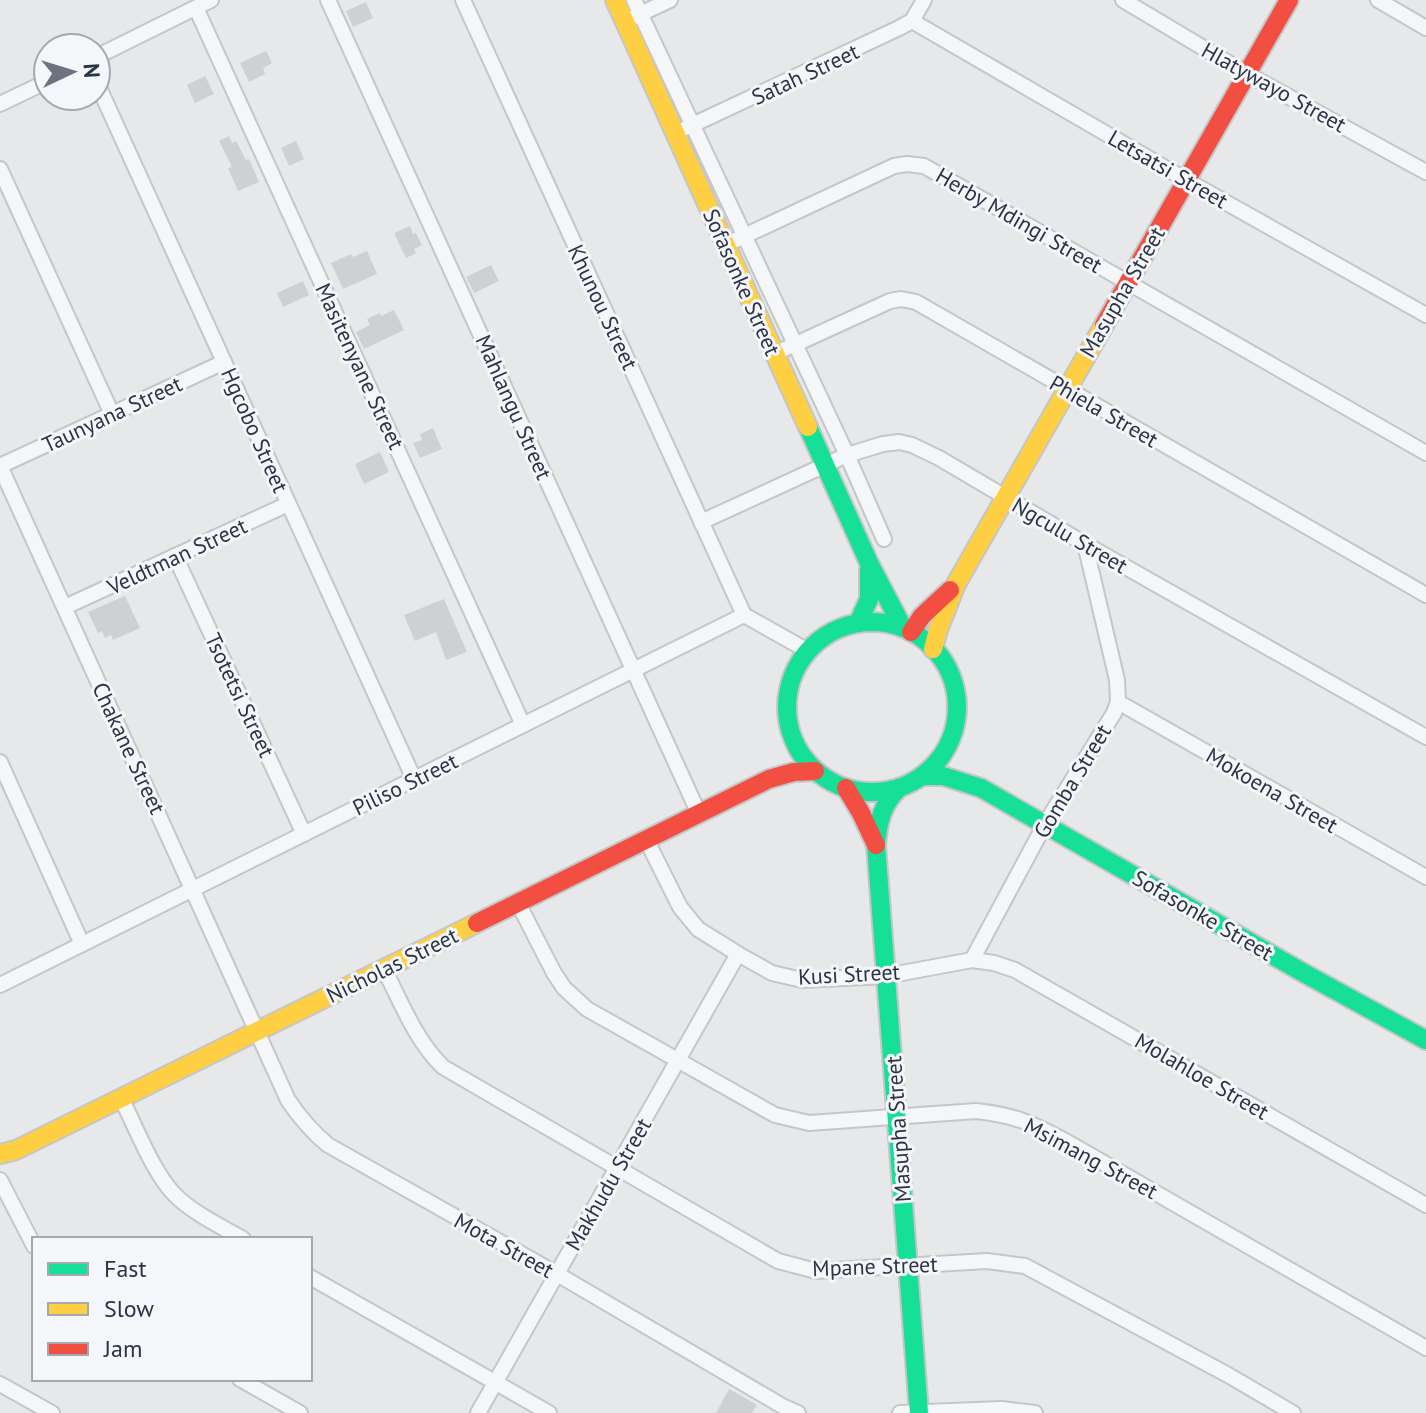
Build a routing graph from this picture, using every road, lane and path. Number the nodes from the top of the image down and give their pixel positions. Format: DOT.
graph roads {
  1 [pos="211,0"];
  2 [pos="328,0"];
  3 [pos="463,0"];
  4 [pos="615,0"];
  5 [pos="670,0"];
  6 [pos="924,0"];
  7 [pos="1123,0"];
  8 [pos="1289,0"];
  9 [pos="1378,0"];
  10 [pos="196,8"];
  11 [pos="633,12"];
  12 [pos="912,21"];
  13 [pos="1426,28"];
  14 [pos="112,49"];
  15 [pos="1247,74"];
  16 [pos="32,89"];
  17 [pos="0,104"];
  18 [pos="110,112"];
  19 [pos="693,125"];
  20 [pos="675,133"];
  21 [pos="0,169"];
  22 [pos="1426,172"];
  23 [pos="1186,180"];
  24 [pos="744,236"];
  25 [pos="725,245"];
  26 [pos="1128,282"];
  27 [pos="1426,315"];
  28 [pos="796,344"];
  29 [pos="774,354"];
  30 [pos="224,362"];
  31 [pos="1067,390"];
  32 [pos="112,414"];
  33 [pos="1426,453"];
  34 [pos="847,455"];
  35 [pos="824,465"];
  36 [pos="0,466"];
  37 [pos="1006,497"];
  38 [pos="288,504"];
  39 [pos="701,522"];
  40 [pos="884,539"];
  41 [pos="1085,544"];
  42 [pos="175,556"];
  43 [pos="869,563"];
  44 [pos="956,584"];
  45 [pos="1426,595"];
  46 [pos="65,607"];
  47 [pos="744,615"];
  48 [pos="858,623"];
  49 [pos="907,630"];
  50 [pos="933,649"];
  51 [pos="808,651"];
  52 [pos="634,670"];
  53 [pos="1118,702"];
  54 [pos="523,725"];
  55 [pos="792,736"];
  56 [pos="1426,737"];
  57 [pos="945,751"];
  58 [pos="0,762"];
  59 [pos="815,771"];
  60 [pos="923,776"];
  61 [pos="414,779"];
  62 [pos="769,779"];
  63 [pos="846,788"];
  64 [pos="899,788"];
  65 [pos="981,788"];
  66 [pos="699,814"];
  67 [pos="1045,824"];
  68 [pos="304,834"];
  69 [pos="646,839"];
  70 [pos="876,845"];
  71 [pos="1426,877"];
  72 [pos="194,889"];
  73 [pos="518,903"];
  74 [pos="82,944"];
  75 [pos="738,954"];
  76 [pos="972,960"];
  77 [pos="384,969"];
  78 [pos="886,976"];
  79 [pos="0,985"];
  80 [pos="258,1031"];
  81 [pos="1426,1040"];
  82 [pos="677,1062"];
  83 [pos="121,1098"];
  84 [pos="897,1115"];
  85 [pos="8,1152"];
  86 [pos="0,1164"];
  87 [pos="617,1168"];
  88 [pos="0,1180"];
  89 [pos="1426,1205"];
  90 [pos="240,1237"];
  91 [pos="32,1242"];
  92 [pos="908,1267"];
  93 [pos="557,1274"];
  94 [pos="312,1278"];
  95 [pos="1426,1348"];
  96 [pos="244,1381"];
  97 [pos="496,1382"];
  98 [pos="0,1384"];
  99 [pos="52,1413"];
  100 [pos="300,1413"];
  101 [pos="478,1413"];
  102 [pos="549,1413"];
  103 [pos="798,1413"];
  104 [pos="913,1413"];
  105 [pos="1035,1413"];
  106 [pos="1293,1413"];
  1 -- 10 [label="street"];
  2 -- 52 [label="street, Mahlangu Street"];
  3 -- 39 [label="street, Khunou Street"];
  4 -- 11 [label="street, Sofasonke Street"];
  5 -- 11 [label="street"];
  6 -- 12 [label="street"];
  7 -- 15 [label="street, Hlatywayo Street"];
  8 -- 15 [label="street, Masupha Street"];
  9 -- 13 [label="street"];
  10 -- 14 [label="street"];
  10 -- 54 [label="street, Masitenyane Street"];
  11 -- 19 [label="street"];
  11 -- 20 [label="street, Sofasonke Street"];
  12 -- 19 [label="street, Satah Street"];
  12 -- 23 [label="street, Letsatsi Street"];
  15 -- 22 [label="street, Hlatywayo Street"];
  15 -- 23 [label="street, Masupha Street"];
  16 -- 17 [label="street"];
  18 -- 30 [label="street, Hgcobo Street"];
  19 -- 20 [label="street, Satah Street"];
  19 -- 24 [label="street"];
  20 -- 25 [label="street, Sofasonke Street"];
  21 -- 32 [label="street"];
  23 -- 26 [label="street, Masupha Street"];
  23 -- 27 [label="street, Letsatsi Street"];
  24 -- 25 [label="street, Herby Mdingi Street"];
  24 -- 26 [label="street, Herby Mdingi Street"];
  24 -- 28 [label="street"];
  25 -- 29 [label="street, Sofasonke Street"];
  26 -- 31 [label="street, Masupha Street"];
  26 -- 33 [label="street, Herby Mdingi Street"];
  28 -- 29 [label="street, Phiela Street"];
  28 -- 31 [label="street, Phiela Street"];
  28 -- 34 [label="street"];
  29 -- 35 [label="street, Sofasonke Street"];
  30 -- 32 [label="street, Taunyana Street"];
  30 -- 38 [label="street, Hgcobo Street"];
  31 -- 37 [label="street, Masupha Street"];
  31 -- 45 [label="street, Phiela Street"];
  32 -- 36 [label="street, Taunyana Street"];
  34 -- 35 [label="street, Ngculu Street"];
  34 -- 37 [label="street, Ngculu Street"];
  34 -- 40 [label="street"];
  35 -- 39 [label="street, Ngculu Street"];
  35 -- 43 [label="street, Sofasonke Street"];
  36 -- 46 [label="street, Chakane Street"];
  37 -- 41 [label="street, Ngculu Street"];
  37 -- 44 [label="street, Masupha Street"];
  38 -- 42 [label="street, Veldtman Street"];
  38 -- 61 [label="street, Hgcobo Street"];
  39 -- 47 [label="street, Khunou Street"];
  41 -- 53 [label="street, Gomba Street"];
  41 -- 56 [label="street, Ngculu Street"];
  42 -- 46 [label="street, Veldtman Street"];
  42 -- 68 [label="street, Tsotetsi Street"];
  43 -- 48 [label="street, Sofasonke Street"];
  43 -- 49 [label="street, Sofasonke Street"];
  44 -- 49 [label="street, Masupha Street"];
  44 -- 50 [label="street, Masupha Street"];
  46 -- 72 [label="street, Chakane Street"];
  47 -- 51 [label="street"];
  47 -- 52 [label="street, Piliso Street"];
  48 -- 49 [label="street, Sofasonke Street"];
  48 -- 51 [label="street, Sofasonke Street"];
  49 -- 50 [label="street, Sofasonke Street"];
  50 -- 57 [label="street, Sofasonke Street"];
  51 -- 55 [label="street, Sofasonke Street"];
  52 -- 54 [label="street, Piliso Street"];
  52 -- 66 [label="street, Mahlangu Street"];
  53 -- 67 [label="street, Gomba Street"];
  53 -- 71 [label="street, Mokoena Street"];
  54 -- 61 [label="street, Piliso Street"];
  55 -- 59 [label="street, Sofasonke Street"];
  55 -- 62 [label="street"];
  57 -- 60 [label="street, Sofasonke Street"];
  57 -- 65 [label="street, Sofasonke Street"];
  58 -- 74 [label="street"];
  59 -- 62 [label="street, Nicholas Street"];
  59 -- 63 [label="street, Sofasonke Street"];
  60 -- 64 [label="street, Sofasonke Street"];
  60 -- 65 [label="street, Sofasonke Street"];
  61 -- 68 [label="street, Piliso Street"];
  62 -- 66 [label="street, Nicholas Street"];
  63 -- 64 [label="street, Sofasonke Street"];
  63 -- 70 [label="street, Masupha Street"];
  64 -- 70 [label="street, Masupha Street"];
  65 -- 67 [label="street, Sofasonke Street"];
  66 -- 69 [label="street, Nicholas Street"];
  67 -- 76 [label="street, Gomba Street"];
  67 -- 81 [label="street, Sofasonke Street"];
  68 -- 72 [label="street, Piliso Street"];
  69 -- 73 [label="street, Nicholas Street"];
  69 -- 75 [label="street, Kusi Street"];
  70 -- 78 [label="street, Masupha Street"];
  72 -- 74 [label="street, Piliso Street"];
  72 -- 80 [label="street, Chakane Street"];
  73 -- 77 [label="street, Nicholas Street"];
  73 -- 82 [label="street, Msimang Street"];
  74 -- 79 [label="street, Piliso Street"];
  75 -- 78 [label="street, Kusi Street"];
  75 -- 82 [label="street, Makhudu Street"];
  76 -- 78 [label="street, Kusi Street"];
  76 -- 89 [label="street, Molahloe Street"];
  77 -- 80 [label="street, Nicholas Street"];
  77 -- 87 [label="street, Mpane Street"];
  78 -- 84 [label="street, Masupha Street"];
  80 -- 83 [label="street, Nicholas Street"];
  80 -- 93 [label="street, Mota Street"];
  82 -- 84 [label="street, Msimang Street"];
  82 -- 87 [label="street, Makhudu Street"];
  83 -- 85 [label="street, Nicholas Street"];
  83 -- 90 [label="street"];
  84 -- 92 [label="street, Masupha Street"];
  84 -- 95 [label="street, Msimang Street"];
  85 -- 86 [label="street, Nicholas Street"];
  87 -- 92 [label="street, Mpane Street"];
  87 -- 93 [label="street, Makhudu Street"];
  88 -- 91 [label="street"];
  92 -- 104 [label="street, Masupha Street"];
  92 -- 106 [label="street, Mpane Street"];
  93 -- 97 [label="street, Makhudu Street"];
  93 -- 103 [label="street, Mota Street"];
  94 -- 97 [label="street"];
  96 -- 100 [label="street"];
  97 -- 101 [label="street, Makhudu Street"];
  97 -- 102 [label="street"];
  98 -- 99 [label="street"];
  104 -- 105 [label="street"];
}
